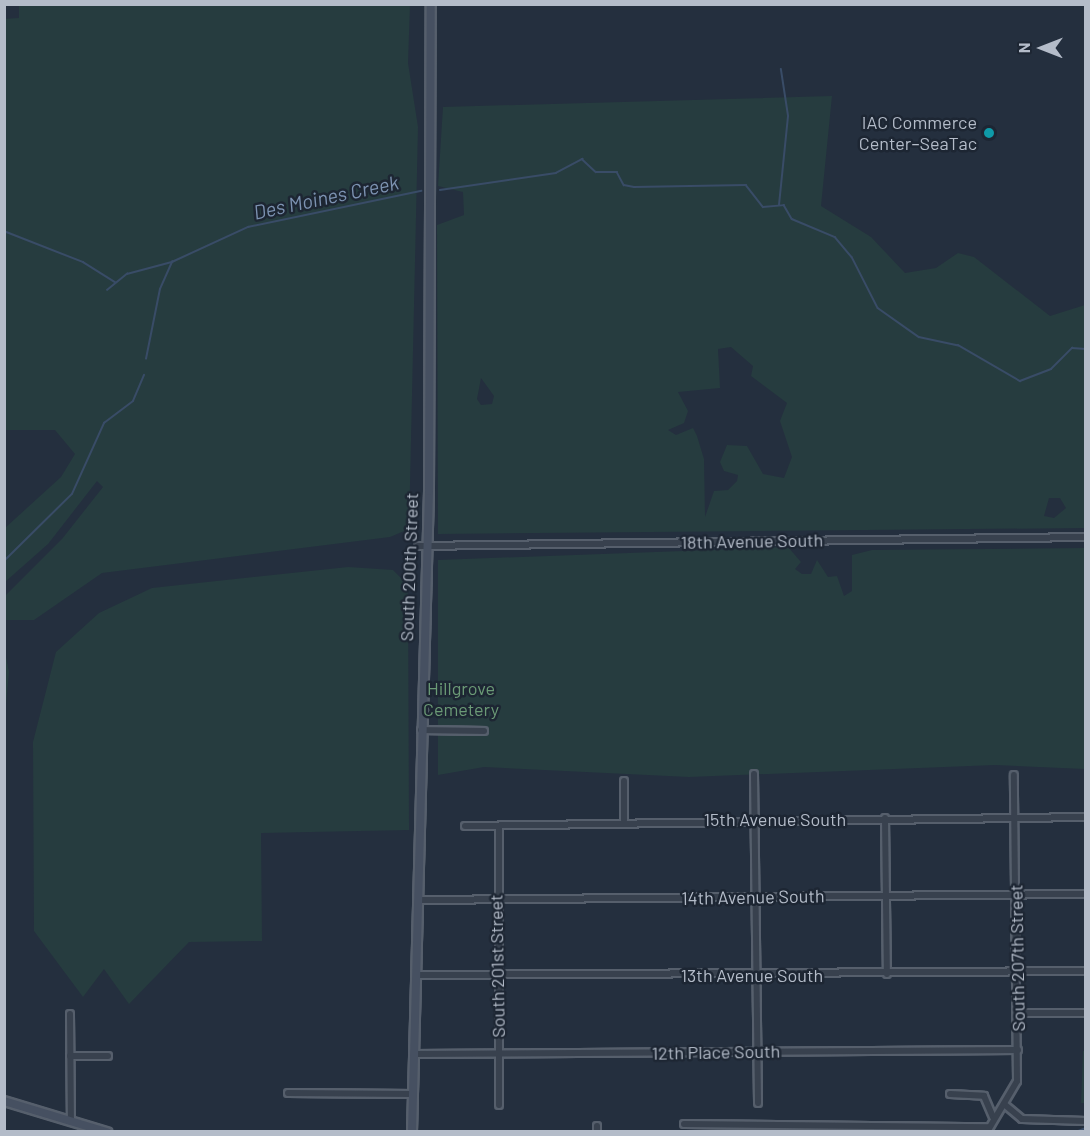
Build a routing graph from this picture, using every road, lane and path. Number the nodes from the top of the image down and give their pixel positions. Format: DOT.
graph roads {
  1 [pos="432,4"];
  2 [pos="1086,537"];
  3 [pos="428,544"];
  4 [pos="418,546"];
  5 [pos="421,730"];
  6 [pos="484,731"];
  7 [pos="754,774"];
  8 [pos="1014,775"];
  9 [pos="624,781"];
  10 [pos="1014,817"];
  11 [pos="1086,817"];
  12 [pos="885,818"];
  13 [pos="755,819"];
  14 [pos="624,820"];
  15 [pos="465,826"];
  16 [pos="500,827"];
  17 [pos="1086,894"];
  18 [pos="1017,895"];
  19 [pos="886,896"];
  20 [pos="756,897"];
  21 [pos="497,899"];
  22 [pos="420,900"];
  23 [pos="1086,971"];
  24 [pos="1019,973"];
  25 [pos="887,974"];
  26 [pos="418,975"];
  27 [pos="498,975"];
  28 [pos="757,975"];
  29 [pos="1019,1013"];
  30 [pos="1086,1013"];
  31 [pos="70,1014"];
  32 [pos="1018,1050"];
  33 [pos="757,1052"];
  34 [pos="415,1054"];
  35 [pos="498,1055"];
  36 [pos="70,1056"];
  37 [pos="108,1056"];
  38 [pos="288,1093"];
  39 [pos="413,1094"];
  40 [pos="950,1094"];
  41 [pos="4,1101"];
  42 [pos="758,1103"];
  43 [pos="1004,1104"];
  44 [pos="499,1106"];
  45 [pos="993,1117"];
  46 [pos="71,1120"];
  47 [pos="1086,1121"];
  48 [pos="857,1123"];
  49 [pos="684,1124"];
  50 [pos="725,1124"];
  51 [pos="987,1129"];
  52 [pos="107,1131"];
  53 [pos="412,1131"];
  54 [pos="726,1131"];
  55 [pos="858,1131"];
  1 -- 3 [label="main road, South 200th Street"];
  2 -- 3 [label="street, 18th Avenue South"];
  3 -- 4 [label="street, 18th Avenue South"];
  3 -- 5 [label="main road, South 200th Street"];
  5 -- 6 [label="street"];
  5 -- 22 [label="main road, South 200th Street"];
  7 -- 13 [label="street"];
  8 -- 10 [label="street, South 207th Street"];
  9 -- 14 [label="street"];
  10 -- 11 [label="street, 15th Avenue South"];
  10 -- 12 [label="street, 15th Avenue South"];
  10 -- 18 [label="street, South 207th Street"];
  12 -- 13 [label="street, 15th Avenue South"];
  12 -- 19 [label="street"];
  13 -- 14 [label="street, 15th Avenue South"];
  13 -- 20 [label="street"];
  14 -- 16 [label="street, 15th Avenue South"];
  15 -- 16 [label="street, 15th Avenue South"];
  16 -- 21 [label="street, South 201st Street"];
  17 -- 18 [label="street, 14th Avenue South"];
  18 -- 19 [label="street, 14th Avenue South"];
  18 -- 24 [label="street, South 207th Street"];
  19 -- 20 [label="street, 14th Avenue South"];
  19 -- 25 [label="street"];
  20 -- 21 [label="street, 14th Avenue South"];
  20 -- 28 [label="street"];
  21 -- 22 [label="street, 14th Avenue South"];
  21 -- 27 [label="street, South 201st Street"];
  22 -- 26 [label="main road, South 200th Street"];
  23 -- 24 [label="street, 13th Avenue South"];
  24 -- 25 [label="street, 13th Avenue South"];
  24 -- 29 [label="street, South 207th Street"];
  25 -- 28 [label="street, 13th Avenue South"];
  26 -- 27 [label="street, 13th Avenue South"];
  26 -- 34 [label="main road, South 200th Street"];
  27 -- 28 [label="street, 13th Avenue South"];
  27 -- 35 [label="street, South 201st Street"];
  28 -- 33 [label="street"];
  29 -- 30 [label="street"];
  29 -- 32 [label="street, South 207th Street"];
  31 -- 36 [label="street"];
  32 -- 33 [label="street, 12th Place South"];
  32 -- 43 [label="street, South 207th Street"];
  33 -- 35 [label="street, 12th Place South"];
  33 -- 42 [label="street"];
  34 -- 35 [label="street, 12th Place South"];
  34 -- 39 [label="main road, South 200th Street"];
  35 -- 44 [label="street, South 201st Street"];
  36 -- 37 [label="street"];
  36 -- 46 [label="street"];
  38 -- 39 [label="street"];
  39 -- 53 [label="main road, South 200th Street"];
  40 -- 45 [label="street"];
  41 -- 46 [label="main road"];
  43 -- 45 [label="street, South 207th Street"];
  43 -- 47 [label="street"];
  45 -- 51 [label="street, South 207th Street"];
  46 -- 52 [label="main road"];
  48 -- 50 [label="street"];
  48 -- 51 [label="street"];
  48 -- 55 [label="street"];
  49 -- 50 [label="street"];
  50 -- 54 [label="street"];
}
